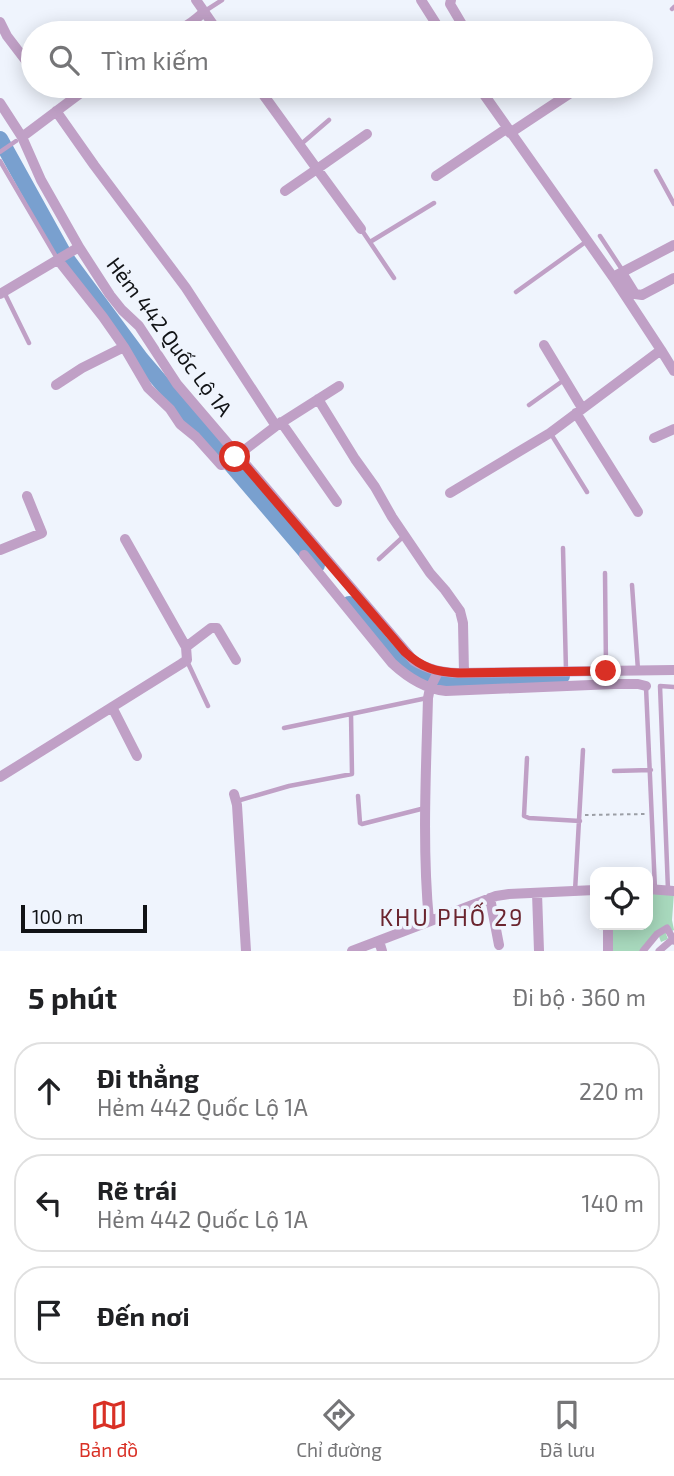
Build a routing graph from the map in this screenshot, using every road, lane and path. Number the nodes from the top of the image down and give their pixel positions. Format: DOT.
graph roads {
  1 [pos="196,0"];
  2 [pos="222,0"];
  3 [pos="421,0"];
  4 [pos="451,0"];
  5 [pos="204,12"];
  6 [pos="194,21"];
  7 [pos="210,21"];
  8 [pos="434,21"];
  9 [pos="460,21"];
  10 [pos="0,22"];
  11 [pos="3,39"];
  12 [pos="21,58"];
  13 [pos="74,98"];
  14 [pos="266,98"];
  15 [pos="487,98"];
  16 [pos="562,98"];
  17 [pos="0,103"];
  18 [pos="56,111"];
  19 [pos="329,120"];
  20 [pos="508,131"];
  21 [pos="367,134"];
  22 [pos="19,139"];
  23 [pos="300,145"];
  24 [pos="0,152"];
  25 [pos="0,161"];
  26 [pos="317,169"];
  27 [pos="656,171"];
  28 [pos="436,176"];
  29 [pos="285,191"];
  30 [pos="434,203"];
  31 [pos="674,204"];
  32 [pos="361,229"];
  33 [pos="600,236"];
  34 [pos="587,241"];
  35 [pos="370,242"];
  36 [pos="674,245"];
  37 [pos="76,248"];
  38 [pos="60,258"];
  39 [pos="619,274"];
  40 [pos="394,278"];
  41 [pos="674,278"];
  42 [pos="516,292"];
  43 [pos="2,293"];
  44 [pos="29,343"];
  45 [pos="544,345"];
  46 [pos="124,347"];
  47 [pos="661,350"];
  48 [pos="674,371"];
  49 [pos="565,379"];
  50 [pos="55,385"];
  51 [pos="339,386"];
  52 [pos="318,399"];
  53 [pos="529,405"];
  54 [pos="579,411"];
  55 [pos="279,424"];
  56 [pos="674,429"];
  57 [pos="550,433"];
  58 [pos="654,438"];
  59 [pos="233,459"];
  60 [pos="587,492"];
  61 [pos="450,493"];
  62 [pos="27,496"];
  63 [pos="337,502"];
  64 [pos="638,512"];
  65 [pos="405,536"];
  66 [pos="125,540"];
  67 [pos="563,548"];
  68 [pos="0,550"];
  69 [pos="304,555"];
  70 [pos="379,559"];
  71 [pos="605,573"];
  72 [pos="632,585"];
  73 [pos="186,647"];
  74 [pos="187,660"];
  75 [pos="236,660"];
  76 [pos="674,670"];
  77 [pos="606,671"];
  78 [pos="638,671"];
  79 [pos="566,672"];
  80 [pos="464,673"];
  81 [pos="433,682"];
  82 [pos="646,686"];
  83 [pos="674,687"];
  84 [pos="208,706"];
  85 [pos="112,707"];
  86 [pos="351,714"];
  87 [pos="284,728"];
  88 [pos="583,750"];
  89 [pos="137,756"];
  90 [pos="527,758"];
  91 [pos="651,770"];
  92 [pos="614,771"];
  93 [pos="0,777"];
  94 [pos="358,796"];
  95 [pos="235,798"];
  96 [pos="426,808"];
  97 [pos="653,814"];
  98 [pos="580,818"];
  99 [pos="652,867"];
  100 [pos="653,889"];
  101 [pos="590,890"];
  102 [pos="671,890"];
  103 [pos="537,892"];
  104 [pos="575,892"];
  105 [pos="490,898"];
  106 [pos="429,921"];
  107 [pos="608,930"];
  108 [pos="674,939"];
  109 [pos="499,945"];
  110 [pos="380,946"];
  111 [pos="246,951"];
  112 [pos="352,951"];
  113 [pos="539,951"];
  114 [pos="608,951"];
  115 [pos="643,951"];
  116 [pos="659,951"];
  1 -- 5 [label="street"];
  2 -- 5 [label="lane"];
  3 -- 8 [label="street"];
  4 -- 9 [label="street"];
  5 -- 6 [label="street"];
  5 -- 7 [label="street"];
  10 -- 11 [label="street"];
  11 -- 12 [label="street"];
  13 -- 18 [label="street"];
  14 -- 23 [label="street"];
  15 -- 20 [label="street"];
  16 -- 20 [label="street"];
  17 -- 22 [label="street, Hẻm 442 Quốc Lộ 1A"];
  18 -- 22 [label="street"];
  18 -- 55 [label="street"];
  19 -- 23 [label="lane"];
  20 -- 28 [label="street"];
  20 -- 34 [label="street"];
  21 -- 26 [label="street"];
  22 -- 24 [label="lane"];
  22 -- 37 [label="street, Hẻm 442 Quốc Lộ 1A"];
  23 -- 26 [label="street"];
  25 -- 38 [label="lane"];
  26 -- 29 [label="street"];
  26 -- 32 [label="street"];
  27 -- 31 [label="lane"];
  30 -- 35 [label="lane"];
  32 -- 35 [label="lane"];
  33 -- 39 [label="lane"];
  34 -- 39 [label="street"];
  34 -- 42 [label="lane"];
  35 -- 40 [label="lane"];
  36 -- 39 [label="street"];
  37 -- 38 [label="street"];
  37 -- 59 [label="street, Hẻm 442 Quốc Lộ 1A"];
  38 -- 43 [label="street"];
  38 -- 46 [label="street"];
  39 -- 41 [label="street"];
  39 -- 47 [label="street"];
  43 -- 44 [label="lane"];
  45 -- 49 [label="street"];
  46 -- 50 [label="street"];
  46 -- 59 [label="street"];
  47 -- 48 [label="street"];
  47 -- 54 [label="street"];
  49 -- 53 [label="lane"];
  49 -- 54 [label="street"];
  51 -- 52 [label="street"];
  52 -- 55 [label="street"];
  52 -- 65 [label="street"];
  54 -- 57 [label="street"];
  54 -- 64 [label="street"];
  55 -- 59 [label="street"];
  55 -- 63 [label="street"];
  56 -- 58 [label="street"];
  57 -- 60 [label="lane"];
  57 -- 61 [label="street"];
  59 -- 81 [label="street, Hẻm 442 Quốc Lộ 1A"];
  62 -- 68 [label="street"];
  65 -- 70 [label="lane"];
  65 -- 80 [label="street"];
  66 -- 73 [label="street"];
  67 -- 79 [label="lane"];
  69 -- 81 [label="street"];
  71 -- 77 [label="lane"];
  72 -- 78 [label="lane"];
  73 -- 74 [label="street"];
  73 -- 75 [label="street"];
  74 -- 84 [label="lane"];
  74 -- 85 [label="street"];
  76 -- 78 [label="street, Hẻm 442 Quốc Lộ 1A"];
  77 -- 78 [label="street, Hẻm 442 Quốc Lộ 1A"];
  77 -- 79 [label="street, Hẻm 442 Quốc Lộ 1A"];
  79 -- 80 [label="street, Hẻm 442 Quốc Lộ 1A"];
  80 -- 81 [label="street, Hẻm 442 Quốc Lộ 1A"];
  81 -- 82 [label="street"];
  81 -- 86 [label="lane"];
  81 -- 96 [label="street"];
  82 -- 91 [label="lane"];
  83 -- 102 [label="lane"];
  85 -- 89 [label="street"];
  85 -- 93 [label="street"];
  86 -- 87 [label="lane"];
  86 -- 95 [label="lane"];
  88 -- 98 [label="lane"];
  90 -- 98 [label="lane"];
  91 -- 92 [label="lane"];
  91 -- 97 [label="lane"];
  94 -- 96 [label="lane"];
  95 -- 111 [label="street"];
  96 -- 106 [label="street"];
  97 -- 98 [label="path"];
  97 -- 99 [label="lane"];
  98 -- 104 [label="lane"];
  100 -- 102 [label="street"];
  101 -- 104 [label="street"];
  103 -- 104 [label="street"];
  103 -- 105 [label="street"];
  103 -- 113 [label="street"];
  105 -- 106 [label="street"];
  105 -- 109 [label="street"];
  106 -- 110 [label="street"];
  107 -- 114 [label="street"];
  108 -- 115 [label="street"];
  108 -- 116 [label="street"];
  110 -- 112 [label="street"];
}
